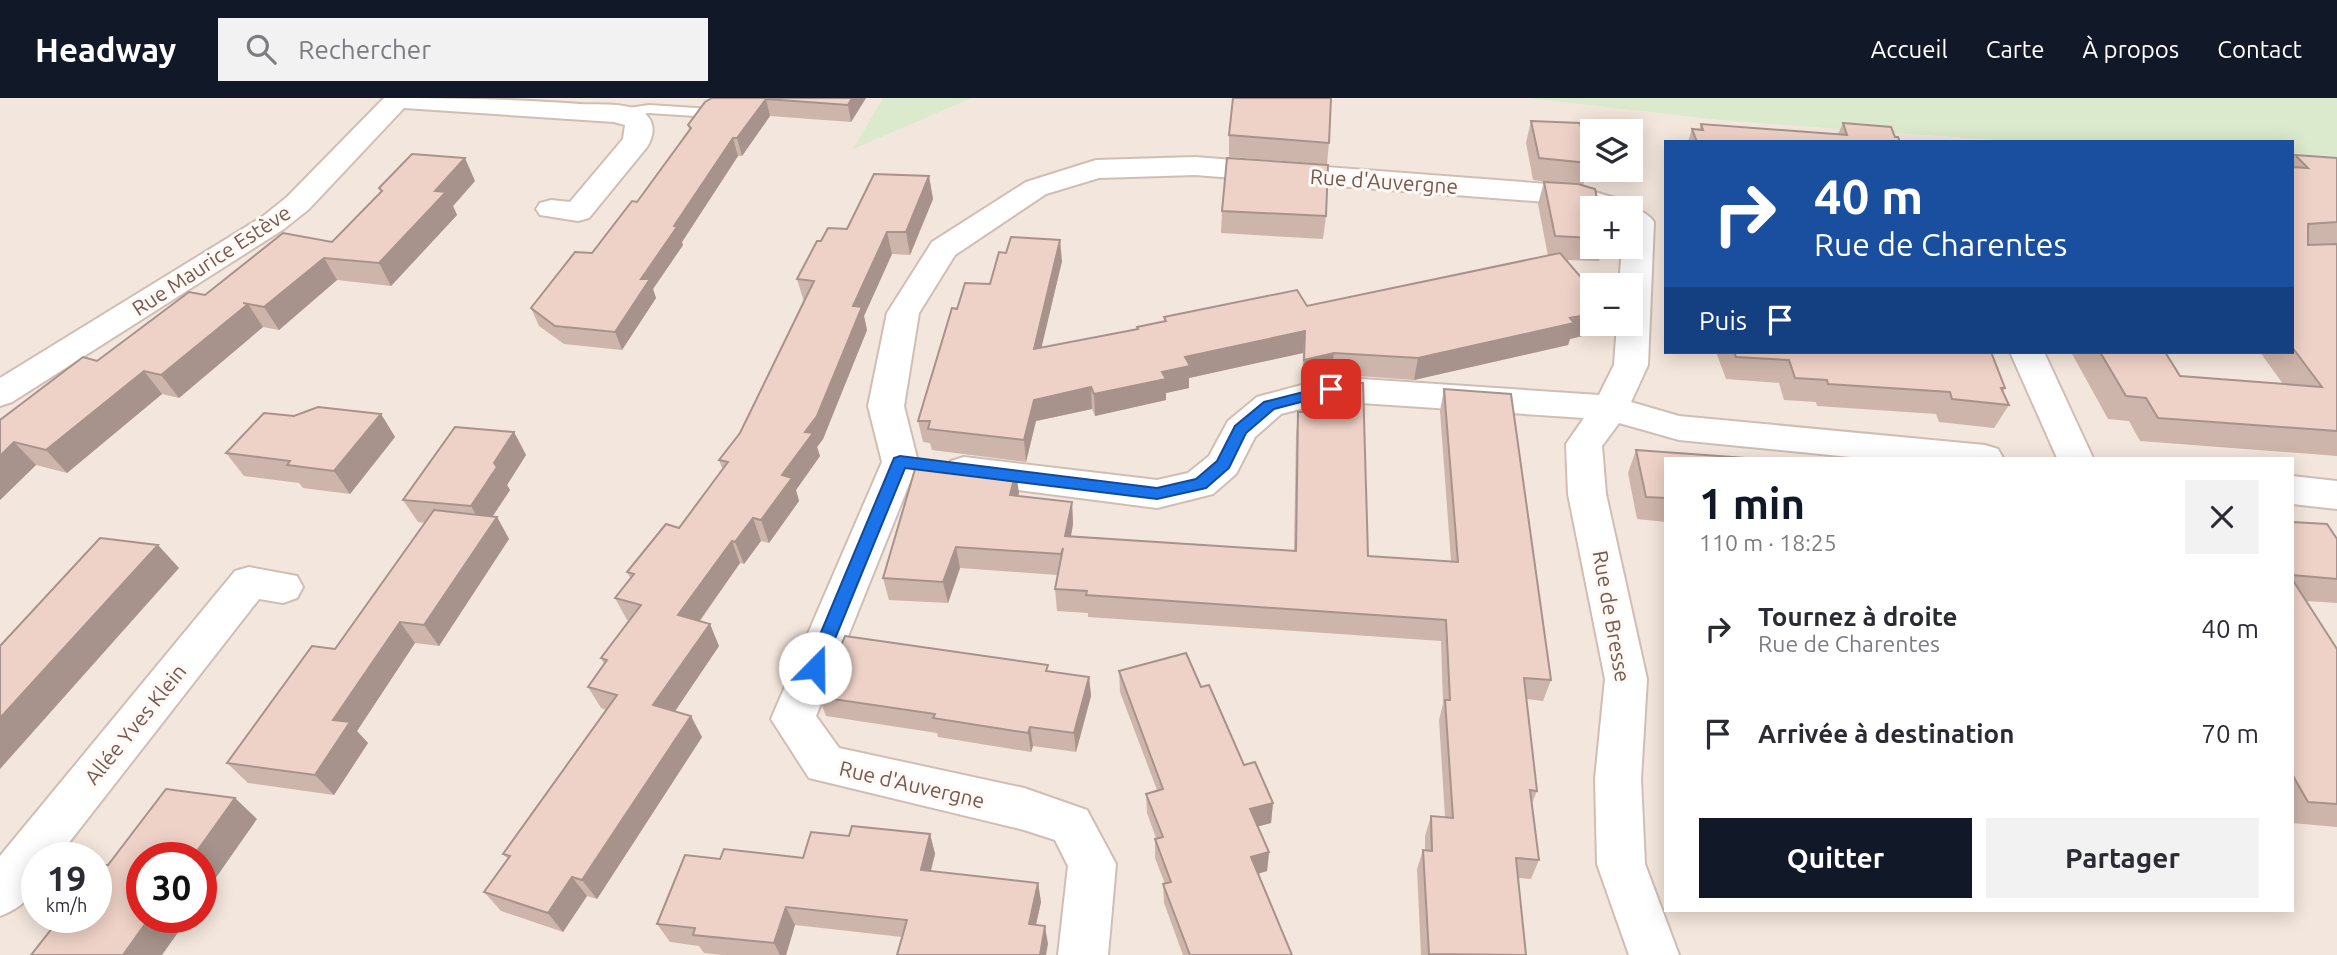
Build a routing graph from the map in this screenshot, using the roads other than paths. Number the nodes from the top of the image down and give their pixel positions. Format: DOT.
graph roads {
  1 [pos="399,99"];
  2 [pos="711,113"];
  3 [pos="614,114"];
  4 [pos="1580,197"];
  5 [pos="551,209"];
  6 [pos="1637,259"];
  7 [pos="2028,354"];
  8 [pos="7,381"];
  9 [pos="1611,408"];
  10 [pos="1975,457"];
  11 [pos="2075,457"];
  12 [pos="900,462"];
  13 [pos="2294,490"];
  14 [pos="2337,495"];
  15 [pos="284,587"];
  16 [pos="0,893"];
  17 [pos="1083,955"];
  18 [pos="1654,955"];
  1 -- 3 [label="street"];
  1 -- 8 [label="street, Rue Maurice Estève"];
  2 -- 3 [label="lane"];
  3 -- 5 [label="street"];
  4 -- 12 [label="street, Rue d'Auvergne"];
  6 -- 9 [label="street"];
  7 -- 11 [label="street"];
  9 -- 10 [label="street"];
  9 -- 12 [label="street"];
  9 -- 18 [label="street, Rue de Bresse"];
  12 -- 17 [label="street, Rue d'Auvergne"];
  13 -- 14 [label="street"];
  15 -- 16 [label="street, Allée Yves Klein"];
}
